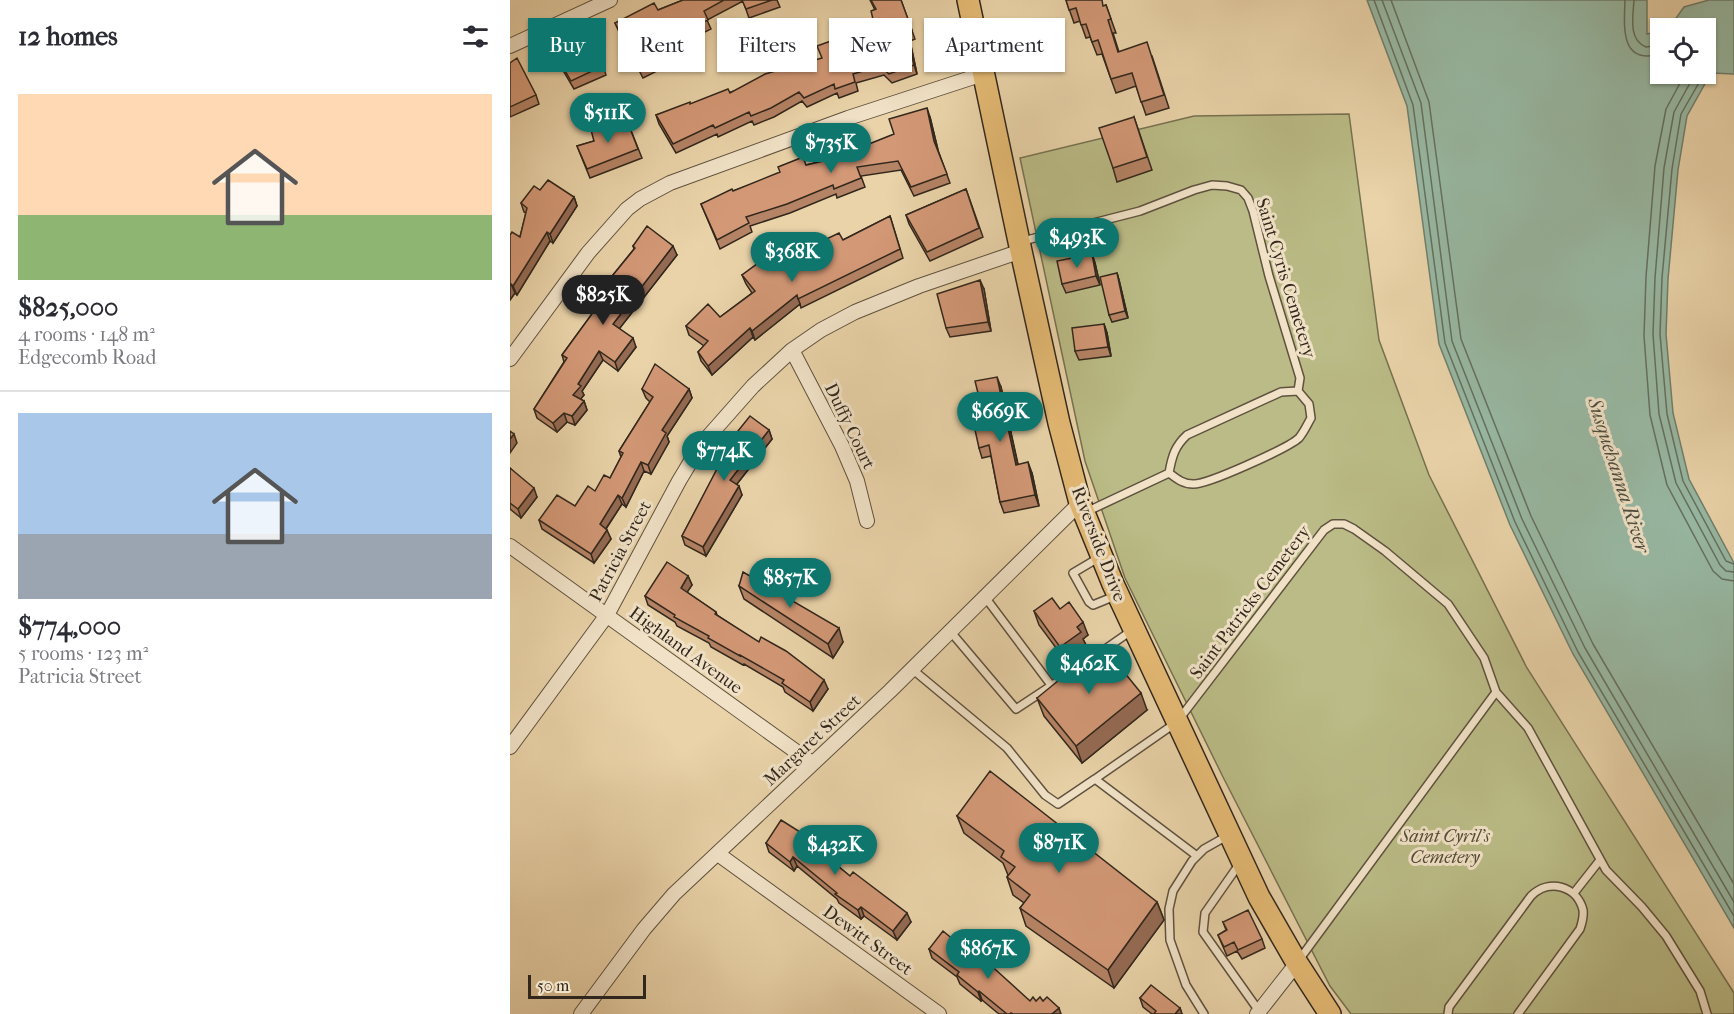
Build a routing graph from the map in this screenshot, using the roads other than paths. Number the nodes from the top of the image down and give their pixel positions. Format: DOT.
graph roads {
  1 [pos="968,0"];
  2 [pos="603,2"];
  3 [pos="510,46"];
  4 [pos="983,74"];
  5 [pos="1020,247"];
  6 [pos="792,350"];
  7 [pos="510,359"];
  8 [pos="1298,391"];
  9 [pos="1169,473"];
  10 [pos="1082,508"];
  11 [pos="867,521"];
  12 [pos="510,546"];
  13 [pos="1101,556"];
  14 [pos="1118,595"];
  15 [pos="985,597"];
  16 [pos="607,615"];
  17 [pos="1134,629"];
  18 [pos="950,631"];
  19 [pos="1088,660"];
  20 [pos="1079,667"];
  21 [pos="912,669"];
  22 [pos="1051,685"];
  23 [pos="1496,692"];
  24 [pos="1177,722"];
  25 [pos="510,747"];
  26 [pos="812,763"];
  27 [pos="1095,779"];
  28 [pos="1230,835"];
  29 [pos="718,854"];
  30 [pos="1197,856"];
  31 [pos="1242,860"];
  32 [pos="1600,860"];
  33 [pos="1574,893"];
  34 [pos="1297,963"];
  35 [pos="1258,1013"];
  36 [pos="581,1014"];
  37 [pos="939,1014"];
  38 [pos="1204,1014"];
  39 [pos="1330,1014"];
  40 [pos="1448,1014"];
  41 [pos="1518,1014"];
  42 [pos="1707,1014"];
  1 -- 4 [label="main road, Riverside Drive"];
  2 -- 3 [label="street"];
  4 -- 5 [label="main road, Riverside Drive"];
  4 -- 7 [label="street"];
  5 -- 6 [label="street, Patricia Street"];
  5 -- 8 [label="lane, Saint Cyris Cemetery"];
  5 -- 10 [label="main road, Riverside Drive"];
  6 -- 11 [label="street, Duffy Court"];
  6 -- 16 [label="street, Patricia Street"];
  8 -- 9 [label="lane"];
  8 -- 9 [label="lane, Saint Cyris Cemetery"];
  9 -- 10 [label="lane"];
  10 -- 13 [label="main road, Riverside Drive"];
  10 -- 15 [label="street, Margaret Street"];
  12 -- 16 [label="street, Highland Avenue"];
  13 -- 14 [label="main road, Riverside Drive"];
  13 -- 14 [label="lane"];
  14 -- 17 [label="main road, Riverside Drive"];
  15 -- 18 [label="street, Margaret Street"];
  15 -- 22 [label="lane"];
  16 -- 25 [label="street, Patricia Street"];
  16 -- 26 [label="street, Highland Avenue"];
  17 -- 19 [label="lane"];
  17 -- 24 [label="main road, Riverside Drive"];
  18 -- 21 [label="street, Margaret Street"];
  18 -- 22 [label="lane"];
  20 -- 22 [label="lane"];
  21 -- 26 [label="street, Margaret Street"];
  21 -- 27 [label="lane"];
  23 -- 24 [label="lane, Saint Patricks Cemetery"];
  23 -- 32 [label="lane, Saint Patricks Cemetery"];
  23 -- 34 [label="lane"];
  24 -- 27 [label="lane"];
  24 -- 28 [label="main road, Riverside Drive"];
  26 -- 29 [label="street, Margaret Street"];
  27 -- 30 [label="lane"];
  28 -- 30 [label="lane"];
  28 -- 31 [label="main road, Riverside Drive"];
  29 -- 36 [label="street, Margaret Street"];
  29 -- 37 [label="street, Dewitt Street"];
  30 -- 38 [label="lane"];
  31 -- 34 [label="main road, Riverside Drive"];
  31 -- 35 [label="lane"];
  32 -- 33 [label="lane"];
  32 -- 42 [label="lane, Saint Patricks Cemetery"];
  33 -- 40 [label="lane"];
  33 -- 41 [label="lane"];
  34 -- 35 [label="street"];
  34 -- 39 [label="main road, Riverside Drive"];
}
